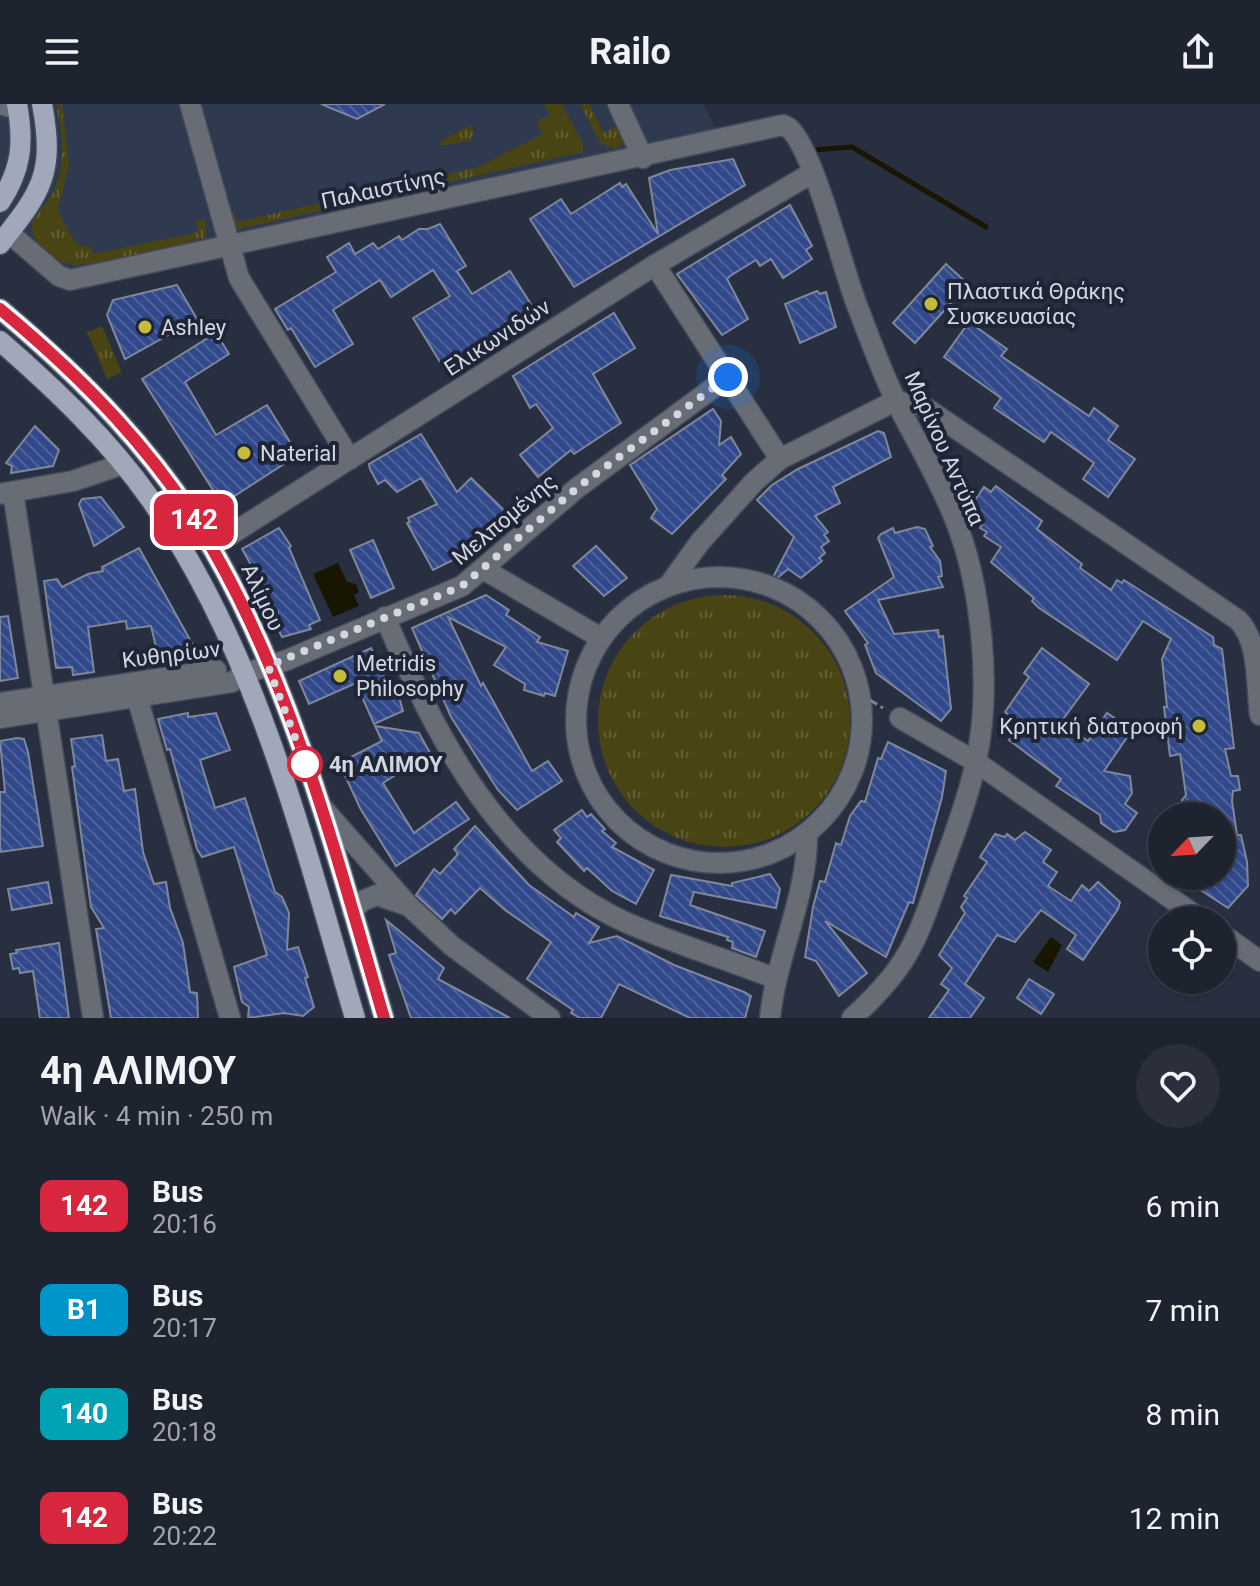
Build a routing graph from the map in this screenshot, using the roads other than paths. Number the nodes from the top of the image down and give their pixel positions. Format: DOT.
graph roads {
  1 [pos="42,104"];
  2 [pos="190,104"];
  3 [pos="618,104"];
  4 [pos="12,106"];
  5 [pos="783,125"];
  6 [pos="643,158"];
  7 [pos="812,173"];
  8 [pos="0,202"];
  9 [pos="4,238"];
  10 [pos="229,246"];
  11 [pos="655,265"];
  12 [pos="0,309"];
  13 [pos="0,341"];
  14 [pos="728,377"];
  15 [pos="895,401"];
  16 [pos="350,459"];
  17 [pos="780,459"];
  18 [pos="123,464"];
  19 [pos="6,493"];
  20 [pos="211,547"];
  21 [pos="483,569"];
  22 [pos="669,585"];
  23 [pos="385,617"];
  24 [pos="601,638"];
  25 [pos="268,666"];
  26 [pos="243,674"];
  27 [pos="137,697"];
  28 [pos="0,703"];
  29 [pos="45,703"];
  30 [pos="1260,715"];
  31 [pos="0,718"];
  32 [pos="900,718"];
  33 [pos="976,762"];
  34 [pos="321,806"];
  35 [pos="807,834"];
  36 [pos="409,906"];
  37 [pos="1182,906"];
  38 [pos="352,911"];
  39 [pos="1236,944"];
  40 [pos="1260,961"];
  41 [pos="774,978"];
  42 [pos="93,1018"];
  43 [pos="230,1018"];
  44 [pos="355,1018"];
  45 [pos="384,1018"];
  46 [pos="550,1018"];
  47 [pos="770,1018"];
  48 [pos="852,1018"];
  1 -- 9 [label="main road"];
  2 -- 10 [label="street"];
  3 -- 6 [label="street"];
  4 -- 8 [label="main road"];
  5 -- 6 [label="street, Παλαιστίνης"];
  5 -- 7 [label="street, Μαρίνου Αντύπα"];
  6 -- 10 [label="street, Παλαιστίνης"];
  7 -- 11 [label="street, Ελικωνιδών"];
  7 -- 15 [label="street, Μαρίνου Αντύπα"];
  9 -- 10 [label="street, Παλαιστίνης"];
  10 -- 16 [label="street"];
  11 -- 14 [label="street"];
  11 -- 16 [label="street, Ελικωνιδών"];
  12 -- 20 [label="main road, Αλίμου"];
  13 -- 18 [label="main road"];
  14 -- 17 [label="street"];
  14 -- 21 [label="street, Μελπομένης"];
  15 -- 17 [label="street"];
  15 -- 30 [label="street"];
  15 -- 33 [label="street, Μαρίνου Αντύπα"];
  16 -- 20 [label="street, Ελικωνιδών"];
  17 -- 22 [label="street"];
  18 -- 19 [label="street"];
  18 -- 26 [label="main road"];
  19 -- 29 [label="street"];
  20 -- 25 [label="main road, Αλίμου"];
  21 -- 23 [label="street, Μελπομένης"];
  21 -- 24 [label="street"];
  22 -- 24 [label="street"];
  22 -- 35 [label="street"];
  23 -- 25 [label="street, Μελπομένης"];
  23 -- 41 [label="street"];
  24 -- 35 [label="street"];
  25 -- 26 [label="street, Μελπομένης"];
  25 -- 34 [label="main road, Αλίμου"];
  26 -- 27 [label="street, Κυθηρίων"];
  26 -- 29 [label="street, Κυθηρίων"];
  26 -- 44 [label="main road"];
  27 -- 29 [label="street, Κυθηρίων"];
  27 -- 43 [label="street"];
  28 -- 29 [label="street, Κυθηρίων"];
  29 -- 31 [label="street, Κυθηρίων"];
  29 -- 42 [label="street"];
  32 -- 33 [label="street"];
  33 -- 37 [label="street"];
  33 -- 48 [label="street, Μαρίνου Αντύπα"];
  34 -- 36 [label="street"];
  34 -- 38 [label="main road, Αλίμου"];
  35 -- 41 [label="street"];
  36 -- 38 [label="street"];
  36 -- 46 [label="street"];
  38 -- 45 [label="main road, Αλίμου"];
  39 -- 40 [label="street"];
  41 -- 47 [label="street"];
}
